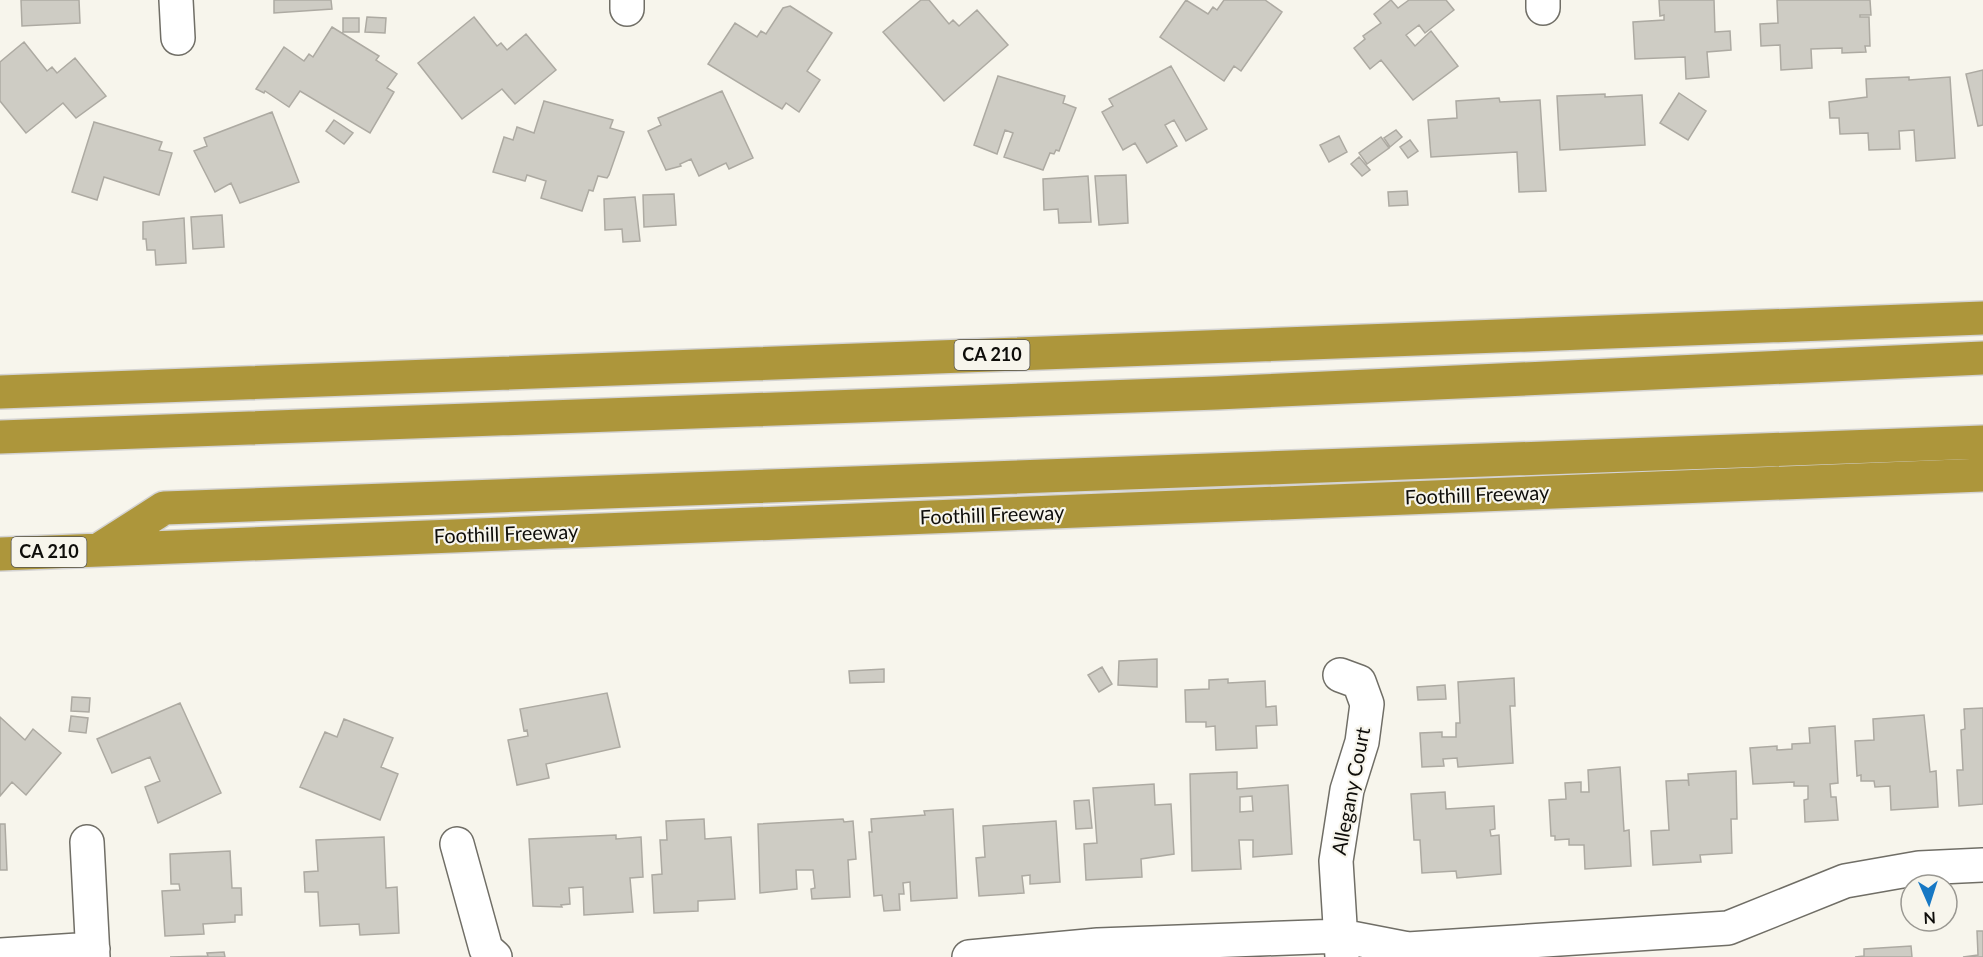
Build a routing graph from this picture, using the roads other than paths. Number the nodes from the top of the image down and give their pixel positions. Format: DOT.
graph roads {
  1 [pos="176,0"];
  2 [pos="178,38"];
  3 [pos="1983,318"];
  4 [pos="1983,358"];
  5 [pos="0,392"];
  6 [pos="0,437"];
  7 [pos="1983,442"];
  8 [pos="1983,475"];
  9 [pos="99,550"];
  10 [pos="0,554"];
  11 [pos="1340,675"];
  12 [pos="87,842"];
  13 [pos="457,844"];
  14 [pos="1983,865"];
  15 [pos="1342,946"];
  16 [pos="93,953"];
  17 [pos="0,955"];
  18 [pos="495,957"];
  19 [pos="969,957"];
  1 -- 2 [label="street"];
  3 -- 5 [label="highway, CA 210"];
  4 -- 6 [label="highway"];
  7 -- 9 [label="highway"];
  8 -- 9 [label="highway, Foothill Freeway / CA 210"];
  9 -- 10 [label="highway, Foothill Freeway / CA 210"];
  11 -- 15 [label="street, Allegany Court"];
  12 -- 16 [label="street"];
  13 -- 18 [label="street"];
  14 -- 15 [label="street"];
  15 -- 19 [label="street"];
  16 -- 17 [label="street"];
}
